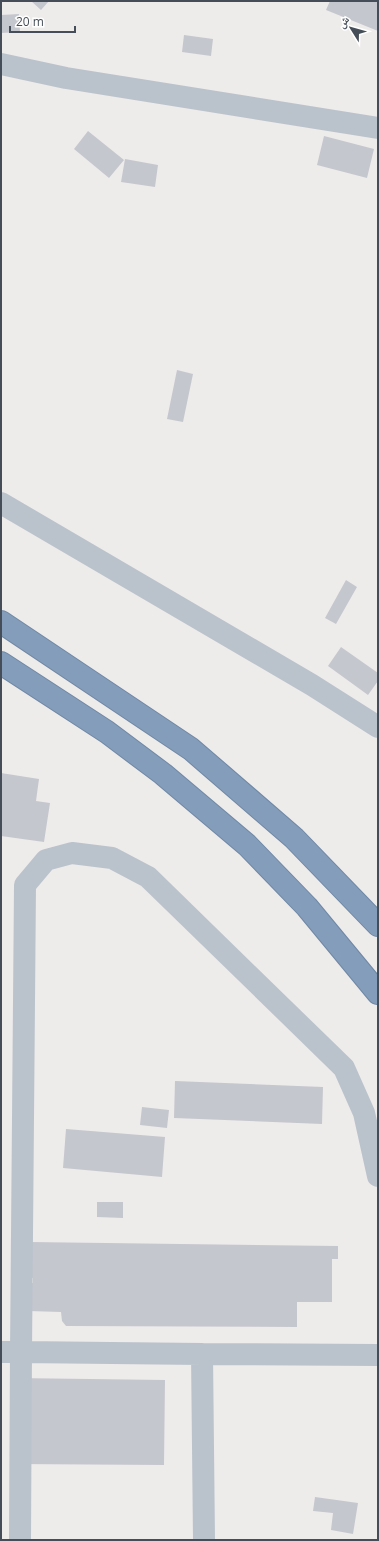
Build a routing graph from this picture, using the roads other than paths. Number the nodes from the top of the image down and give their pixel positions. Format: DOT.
graph roads {
  1 [pos="1,64"];
  2 [pos="378,128"];
  3 [pos="1,503"];
  4 [pos="1,622"];
  5 [pos="1,663"];
  6 [pos="378,727"];
  7 [pos="378,925"];
  8 [pos="378,993"];
  9 [pos="378,1176"];
  10 [pos="11,1352"];
  11 [pos="202,1354"];
  12 [pos="378,1355"];
  13 [pos="20,1540"];
  14 [pos="204,1540"];
  1 -- 2 [label="street"];
  3 -- 6 [label="street"];
  4 -- 7 [label="highway"];
  5 -- 8 [label="highway"];
  9 -- 10 [label="street"];
  10 -- 11 [label="street"];
  10 -- 13 [label="street"];
  11 -- 12 [label="street"];
  11 -- 14 [label="street"];
}
